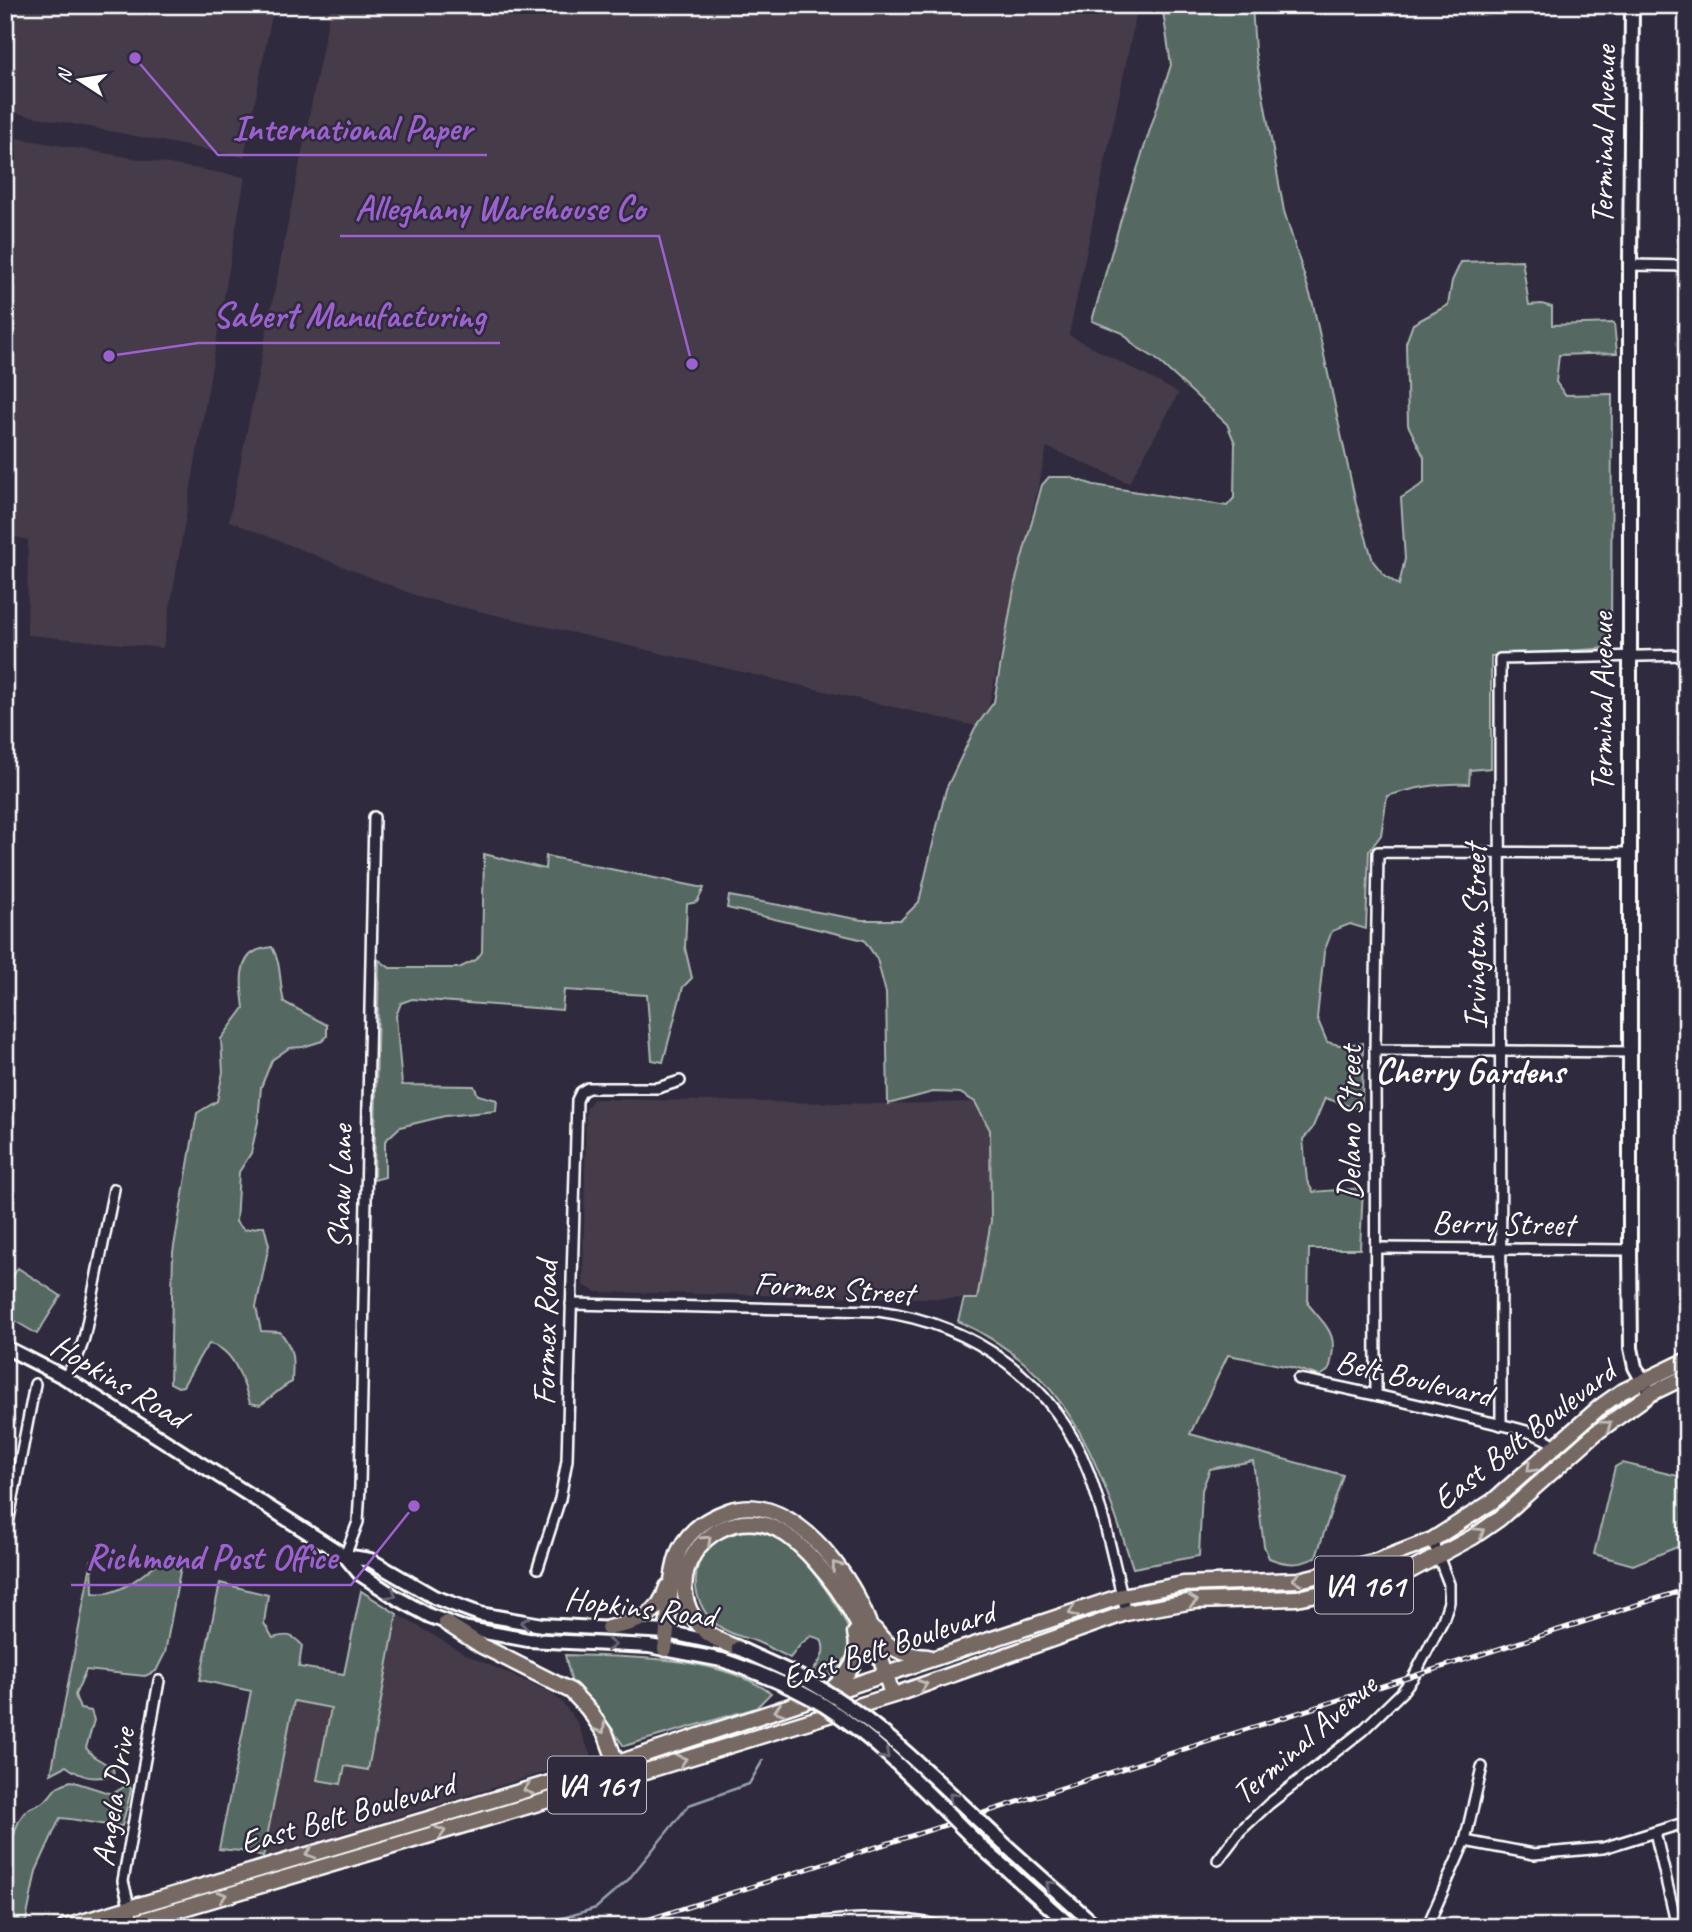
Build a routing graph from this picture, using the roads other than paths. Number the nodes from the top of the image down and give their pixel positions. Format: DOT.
graph roads {
  1 [pos="1632,5"];
  2 [pos="1630,265"];
  3 [pos="1687,266"];
  4 [pos="1630,654"];
  5 [pos="1687,655"];
  6 [pos="374,817"];
  7 [pos="1630,853"];
  8 [pos="1502,854"];
  9 [pos="1375,1050"];
  10 [pos="1500,1051"];
  11 [pos="1631,1052"];
  12 [pos="680,1082"];
  13 [pos="114,1188"];
  14 [pos="1377,1248"];
  15 [pos="1502,1250"];
  16 [pos="1630,1251"];
  17 [pos="571,1304"];
  18 [pos="5,1347"];
  19 [pos="1687,1360"];
  20 [pos="1687,1376"];
  21 [pos="64,1377"];
  22 [pos="1298,1379"];
  23 [pos="1642,1380"];
  24 [pos="34,1384"];
  25 [pos="1376,1393"];
  26 [pos="1650,1394"];
  27 [pos="1501,1425"];
  28 [pos="1555,1445"];
  29 [pos="5,1539"];
  30 [pos="1432,1540"];
  31 [pos="345,1556"];
  32 [pos="1439,1557"];
  33 [pos="676,1563"];
  34 [pos="538,1568"];
  35 [pos="1122,1596"];
  36 [pos="849,1608"];
  37 [pos="864,1613"];
  38 [pos="1126,1614"];
  39 [pos="446,1623"];
  40 [pos="608,1628"];
  41 [pos="667,1632"];
  42 [pos="738,1648"];
  43 [pos="665,1649"];
  44 [pos="937,1658"];
  45 [pos="882,1676"];
  46 [pos="159,1681"];
  47 [pos="892,1695"];
  48 [pos="825,1696"];
  49 [pos="617,1763"];
  50 [pos="1482,1767"];
  51 [pos="622,1778"];
  52 [pos="1687,1822"];
  53 [pos="1655,1832"];
  54 [pos="1465,1841"];
  55 [pos="1218,1860"];
  56 [pos="129,1906"];
  57 [pos="127,1924"];
  58 [pos="65,1927"];
  59 [pos="772,1927"];
  60 [pos="945,1927"];
  61 [pos="1072,1927"];
  62 [pos="1097,1927"];
  63 [pos="1427,1927"];
  64 [pos="1677,1927"];
  1 -- 2 [label="main road, Terminal Avenue"];
  2 -- 3 [label="street"];
  2 -- 4 [label="main road, Terminal Avenue"];
  4 -- 5 [label="street"];
  4 -- 7 [label="main road, Terminal Avenue"];
  4 -- 8 [label="street, Irvington Street"];
  6 -- 31 [label="street, Shaw Lane"];
  7 -- 8 [label="street"];
  7 -- 11 [label="main road, Terminal Avenue"];
  8 -- 9 [label="street, Delano Street"];
  8 -- 10 [label="street, Irvington Street"];
  9 -- 10 [label="street"];
  9 -- 14 [label="street, Delano Street"];
  10 -- 11 [label="street"];
  10 -- 15 [label="street, Irvington Street"];
  11 -- 16 [label="main road, Terminal Avenue"];
  12 -- 17 [label="street, Formex Road"];
  13 -- 21 [label="street"];
  14 -- 15 [label="street, Berry Street"];
  14 -- 25 [label="street, Delano Street"];
  15 -- 16 [label="street, Berry Street"];
  15 -- 27 [label="street, Irvington Street"];
  16 -- 23 [label="main road, Terminal Avenue"];
  17 -- 34 [label="street, Formex Road"];
  17 -- 35 [label="street, Formex Street"];
  18 -- 21 [label="main road, Hopkins Road"];
  19 -- 23 [label="main road, East Belt Boulevard / VA 161"];
  20 -- 26 [label="main road, East Belt Boulevard / VA 161"];
  21 -- 31 [label="main road, Hopkins Road"];
  22 -- 25 [label="street, Belt Boulevard"];
  23 -- 26 [label="main road, Terminal Avenue"];
  23 -- 28 [label="main road, East Belt Boulevard / VA 161"];
  24 -- 29 [label="street"];
  25 -- 27 [label="street, Belt Boulevard"];
  32 -- 26 [label="main road, East Belt Boulevard / VA 161, one-way"];
  27 -- 28 [label="street, Belt Boulevard"];
  28 -- 30 [label="main road, East Belt Boulevard / VA 161, one-way"];
  30 -- 32 [label="street, Terminal Avenue"];
  30 -- 35 [label="main road, East Belt Boulevard / VA 161, one-way"];
  31 -- 39 [label="main road, Hopkins Road, one-way"];
  40 -- 31 [label="main road, Hopkins Road, one-way"];
  38 -- 32 [label="main road, East Belt Boulevard / VA 161, one-way"];
  32 -- 55 [label="street, Terminal Avenue"];
  37 -- 33 [label="main road, one-way"];
  33 -- 40 [label="main road"];
  33 -- 41 [label="main road"];
  35 -- 38 [label="street, Formex Street"];
  35 -- 44 [label="main road, East Belt Boulevard / VA 161, one-way"];
  42 -- 36 [label="main road, one-way"];
  36 -- 45 [label="main road"];
  36 -- 48 [label="main road"];
  37 -- 44 [label="main road"];
  37 -- 45 [label="main road"];
  47 -- 38 [label="main road, East Belt Boulevard / VA 161, one-way"];
  39 -- 43 [label="main road, Hopkins Road, one-way"];
  39 -- 49 [label="main road, one-way"];
  40 -- 41 [label="main road, Hopkins Road"];
  41 -- 42 [label="main road, Hopkins Road"];
  41 -- 43 [label="main road"];
  62 -- 42 [label="main road, Hopkins Road, one-way, bridge"];
  43 -- 61 [label="main road, Hopkins Road, one-way, bridge"];
  44 -- 45 [label="main road, East Belt Boulevard / VA 161"];
  45 -- 47 [label="main road"];
  45 -- 48 [label="main road, East Belt Boulevard / VA 161"];
  46 -- 56 [label="street, Angela Drive"];
  51 -- 47 [label="main road, East Belt Boulevard / VA 161, one-way"];
  48 -- 49 [label="main road, East Belt Boulevard / VA 161, one-way"];
  49 -- 51 [label="main road"];
  49 -- 56 [label="main road, East Belt Boulevard / VA 161, one-way"];
  50 -- 54 [label="street"];
  57 -- 51 [label="main road, East Belt Boulevard / VA 161, one-way"];
  52 -- 53 [label="street"];
  53 -- 54 [label="street"];
  53 -- 64 [label="street"];
  54 -- 63 [label="street"];
  56 -- 57 [label="street, Angela Drive"];
  56 -- 58 [label="main road, East Belt Boulevard / VA 161"];
  59 -- 60 [label="street"];
}
